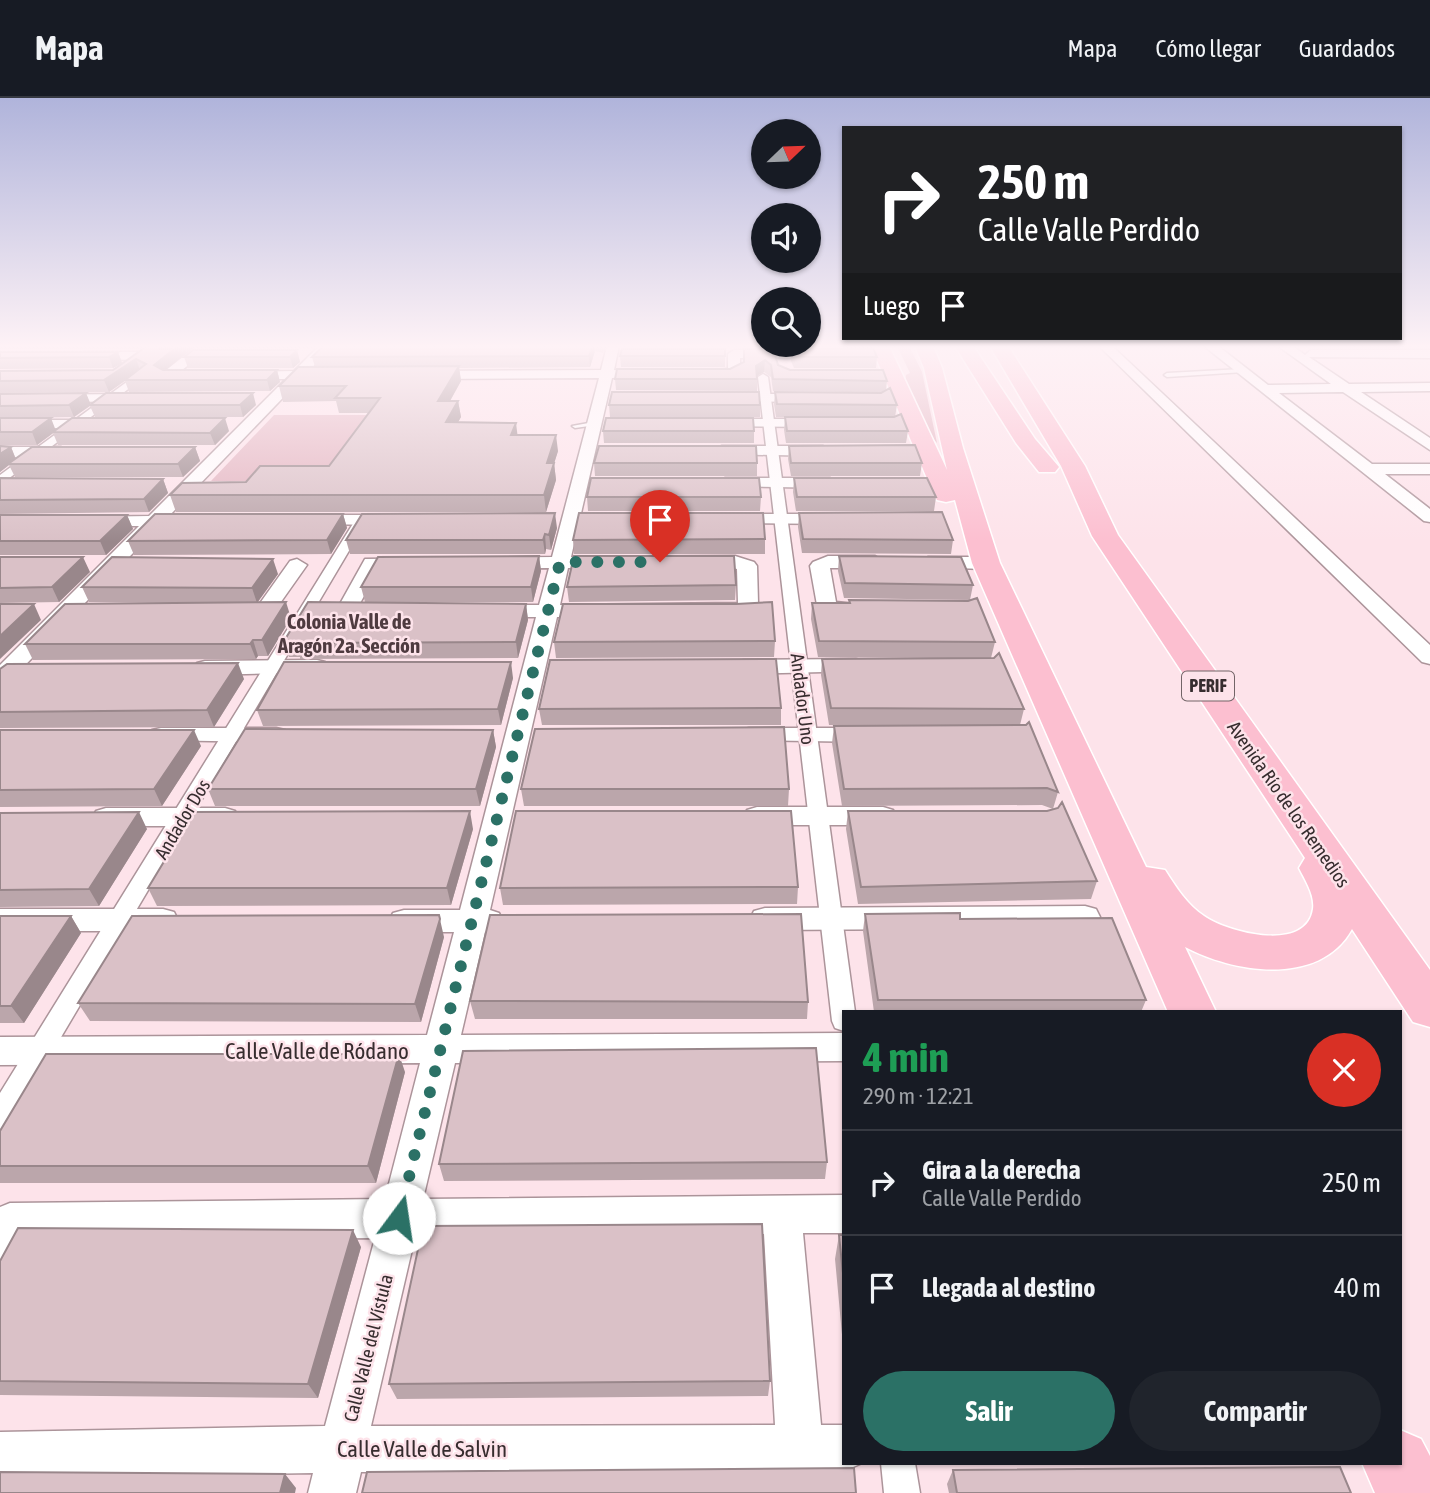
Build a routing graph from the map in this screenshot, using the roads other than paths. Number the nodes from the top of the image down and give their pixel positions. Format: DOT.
graph roads {
  1 [pos="95,411"];
  2 [pos="256,411"];
  3 [pos="601,411"];
  4 [pos="768,411"];
  5 [pos="905,411"];
  6 [pos="942,411"];
  7 [pos="1006,411"];
  8 [pos="1039,411"];
  9 [pos="1173,411"];
  10 [pos="1293,411"];
  11 [pos="1380,411"];
  12 [pos="1401,411"];
  13 [pos="702,423"];
  14 [pos="769,423"];
  15 [pos="838,423"];
  16 [pos="0,424"];
  17 [pos="79,424"];
  18 [pos="119,424"];
  19 [pos="226,424"];
  20 [pos="250,424"];
  21 [pos="1428,428"];
  22 [pos="1430,445"];
  23 [pos="706,451"];
  24 [pos="773,451"];
  25 [pos="838,451"];
  26 [pos="0,452"];
  27 [pos="39,452"];
  28 [pos="80,452"];
  29 [pos="202,453"];
  30 [pos="222,453"];
  31 [pos="1430,469"];
  32 [pos="1368,470"];
  33 [pos="776,482"];
  34 [pos="0,483"];
  35 [pos="711,483"];
  36 [pos="846,483"];
  37 [pos="27,485"];
  38 [pos="163,485"];
  39 [pos="190,485"];
  40 [pos="1430,517"];
  41 [pos="715,519"];
  42 [pos="781,519"];
  43 [pos="850,519"];
  44 [pos="196,520"];
  45 [pos="293,520"];
  46 [pos="361,520"];
  47 [pos="418,520"];
  48 [pos="69,521"];
  49 [pos="155,521"];
  50 [pos="1105,536"];
  51 [pos="560,562"];
  52 [pos="88,563"];
  53 [pos="113,563"];
  54 [pos="139,563"];
  55 [pos="372,563"];
  56 [pos="986,563"];
  57 [pos="271,564"];
  58 [pos="882,609"];
  59 [pos="39,611"];
  60 [pos="66,611"];
  61 [pos="92,611"];
  62 [pos="346,611"];
  63 [pos="548,611"];
  64 [pos="225,612"];
  65 [pos="1430,657"];
  66 [pos="878,666"];
  67 [pos="274,667"];
  68 [pos="343,667"];
  69 [pos="716,667"];
  70 [pos="799,667"];
  71 [pos="181,668"];
  72 [pos="34,670"];
  73 [pos="3,673"];
  74 [pos="233,735"];
  75 [pos="301,735"];
  76 [pos="725,735"];
  77 [pos="808,735"];
  78 [pos="890,735"];
  79 [pos="137,736"];
  80 [pos="1096,797"];
  81 [pos="1291,807"];
  82 [pos="818,815"];
  83 [pos="734,816"];
  84 [pos="910,816"];
  85 [pos="183,817"];
  86 [pos="251,817"];
  87 [pos="78,818"];
  88 [pos="1085,917"];
  89 [pos="734,919"];
  90 [pos="831,919"];
  91 [pos="0,920"];
  92 [pos="121,920"];
  93 [pos="188,920"];
  94 [pos="378,920"];
  95 [pos="514,920"];
  96 [pos="472,921"];
  97 [pos="1430,1008"];
  98 [pos="843,1010"];
  99 [pos="1191,1010"];
  100 [pos="842,1047"];
  101 [pos="440,1050"];
  102 [pos="0,1051"];
  103 [pos="40,1051"];
  104 [pos="0,1117"];
  105 [pos="782,1214"];
  106 [pos="842,1214"];
  107 [pos="399,1218"];
  108 [pos="3,1228"];
  109 [pos="822,1448"];
  110 [pos="343,1449"];
  111 [pos="0,1455"];
  112 [pos="898,1465"];
  113 [pos="1398,1465"];
  114 [pos="332,1493"];
  115 [pos="902,1493"];
  116 [pos="1410,1493"];
  1 -- 17 [label="street"];
  2 -- 20 [label="street"];
  3 -- 51 [label="street, Calle Valle del Vístula"];
  4 -- 14 [label="street, Andador Uno"];
  5 -- 56 [label="highway"];
  6 -- 56 [label="highway"];
  7 -- 50 [label="highway"];
  8 -- 50 [label="highway, Avenida Río de los Remedios / PERIF"];
  9 -- 65 [label="street"];
  10 -- 32 [label="street"];
  11 -- 22 [label="street"];
  12 -- 21 [label="street"];
  13 -- 14 [label="street"];
  14 -- 15 [label="street"];
  14 -- 24 [label="street, Andador Uno"];
  16 -- 17 [label="street"];
  17 -- 18 [label="street"];
  17 -- 27 [label="street"];
  19 -- 20 [label="street"];
  20 -- 30 [label="street"];
  23 -- 24 [label="street"];
  24 -- 25 [label="street"];
  24 -- 33 [label="street, Andador Uno"];
  26 -- 27 [label="street"];
  27 -- 28 [label="street"];
  27 -- 34 [label="street"];
  29 -- 30 [label="street"];
  30 -- 39 [label="street"];
  31 -- 32 [label="street"];
  32 -- 40 [label="street"];
  33 -- 35 [label="street"];
  33 -- 36 [label="street"];
  33 -- 42 [label="street, Andador Uno"];
  34 -- 37 [label="street"];
  38 -- 39 [label="street"];
  39 -- 49 [label="street"];
  41 -- 42 [label="street"];
  42 -- 43 [label="street"];
  42 -- 70 [label="street, Andador Uno"];
  44 -- 49 [label="street"];
  45 -- 46 [label="street"];
  46 -- 47 [label="street"];
  46 -- 67 [label="street, Andador Dos"];
  48 -- 49 [label="street"];
  49 -- 53 [label="street"];
  50 -- 81 [label="highway, Avenida Río de los Remedios / PERIF"];
  51 -- 55 [label="street"];
  51 -- 63 [label="street, Calle Valle del Vístula"];
  51 -- 63 [label="street"];
  52 -- 53 [label="street"];
  53 -- 54 [label="street"];
  53 -- 60 [label="street"];
  55 -- 62 [label="street"];
  56 -- 58 [label="street"];
  56 -- 80 [label="highway"];
  57 -- 64 [label="street"];
  59 -- 60 [label="street"];
  60 -- 61 [label="street"];
  60 -- 73 [label="street"];
  62 -- 63 [label="street"];
  63 -- 96 [label="street, Calle Valle del Vístula"];
  66 -- 70 [label="street"];
  67 -- 68 [label="street"];
  67 -- 71 [label="street"];
  67 -- 74 [label="street, Andador Dos"];
  69 -- 70 [label="street"];
  70 -- 77 [label="street, Andador Uno"];
  72 -- 73 [label="street"];
  74 -- 75 [label="street"];
  74 -- 79 [label="street"];
  74 -- 85 [label="street, Andador Dos"];
  76 -- 77 [label="street"];
  77 -- 78 [label="street"];
  77 -- 82 [label="street, Andador Uno"];
  80 -- 81 [label="highway"];
  80 -- 99 [label="highway"];
  81 -- 97 [label="highway, Avenida Río de los Remedios / PERIF"];
  82 -- 83 [label="street"];
  82 -- 84 [label="street"];
  82 -- 90 [label="street, Andador Uno"];
  85 -- 86 [label="street"];
  85 -- 87 [label="street"];
  85 -- 92 [label="street, Andador Dos"];
  88 -- 90 [label="street"];
  89 -- 90 [label="street"];
  90 -- 98 [label="street, Andador Uno"];
  91 -- 92 [label="street"];
  92 -- 93 [label="street"];
  92 -- 103 [label="street, Andador Dos"];
  94 -- 96 [label="street"];
  95 -- 96 [label="street"];
  96 -- 101 [label="street, Calle Valle del Vístula"];
  100 -- 101 [label="street, Calle Valle de Ródano"];
  101 -- 103 [label="street, Calle Valle de Ródano"];
  101 -- 107 [label="street, Calle Valle del Vístula"];
  102 -- 103 [label="street, Calle Valle de Ródano"];
  103 -- 104 [label="street, Andador Dos"];
  105 -- 106 [label="street"];
  105 -- 107 [label="street"];
  105 -- 109 [label="street"];
  107 -- 108 [label="street"];
  107 -- 110 [label="street, Calle Valle del Vístula"];
  109 -- 110 [label="street, Calle Valle de Salvin"];
  110 -- 111 [label="street, Calle Valle de Salvin"];
  110 -- 114 [label="street, Calle Valle del Vístula"];
  112 -- 115 [label="street"];
  113 -- 116 [label="highway"];
}
